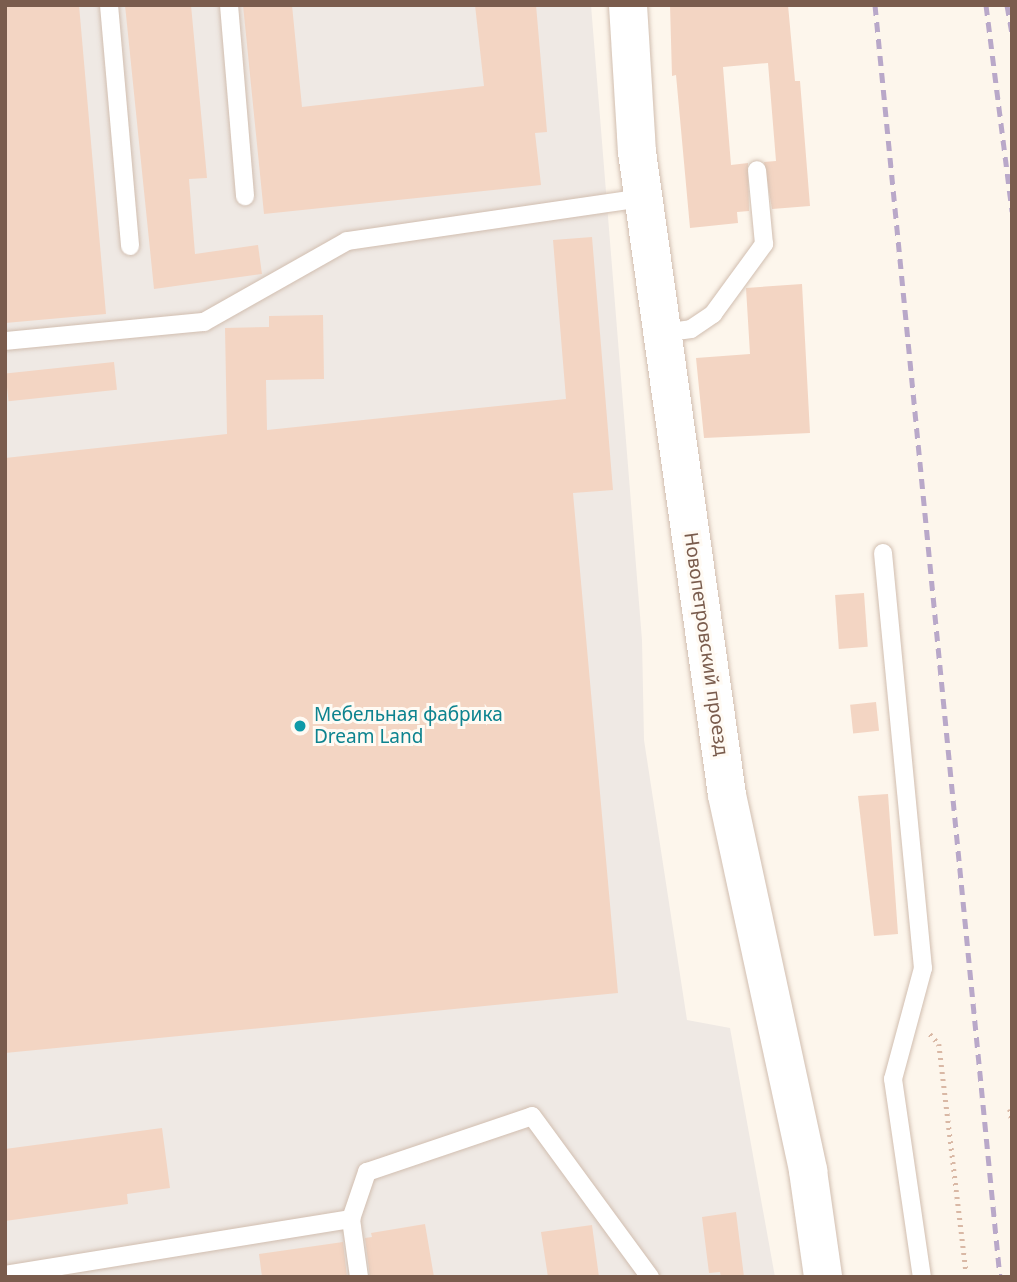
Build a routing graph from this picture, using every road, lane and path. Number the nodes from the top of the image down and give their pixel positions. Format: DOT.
graph roads {
  1 [pos="109,5"];
  2 [pos="229,5"];
  3 [pos="628,5"];
  4 [pos="757,170"];
  5 [pos="245,196"];
  6 [pos="643,198"];
  7 [pos="130,246"];
  8 [pos="663,333"];
  9 [pos="5,341"];
  10 [pos="883,553"];
  11 [pos="911,1012"];
  12 [pos="1010,1108"];
  13 [pos="1012,1121"];
  14 [pos="351,1219"];
  15 [pos="966,1272"];
  16 [pos="37,1273"];
  17 [pos="5,1275"];
  18 [pos="359,1277"];
  19 [pos="650,1277"];
  20 [pos="823,1277"];
  21 [pos="922,1277"];
  1 -- 7 [label="lane"];
  2 -- 5 [label="lane"];
  3 -- 6 [label="street, Новопетровский проезд"];
  4 -- 8 [label="lane"];
  6 -- 8 [label="street, Новопетровский проезд"];
  6 -- 9 [label="lane"];
  8 -- 20 [label="street, Новопетровский проезд"];
  10 -- 11 [label="lane"];
  11 -- 15 [label="path"];
  11 -- 21 [label="lane"];
  12 -- 13 [label="path"];
  14 -- 16 [label="lane"];
  14 -- 18 [label="lane"];
  14 -- 19 [label="lane"];
  16 -- 17 [label="lane"];
}
